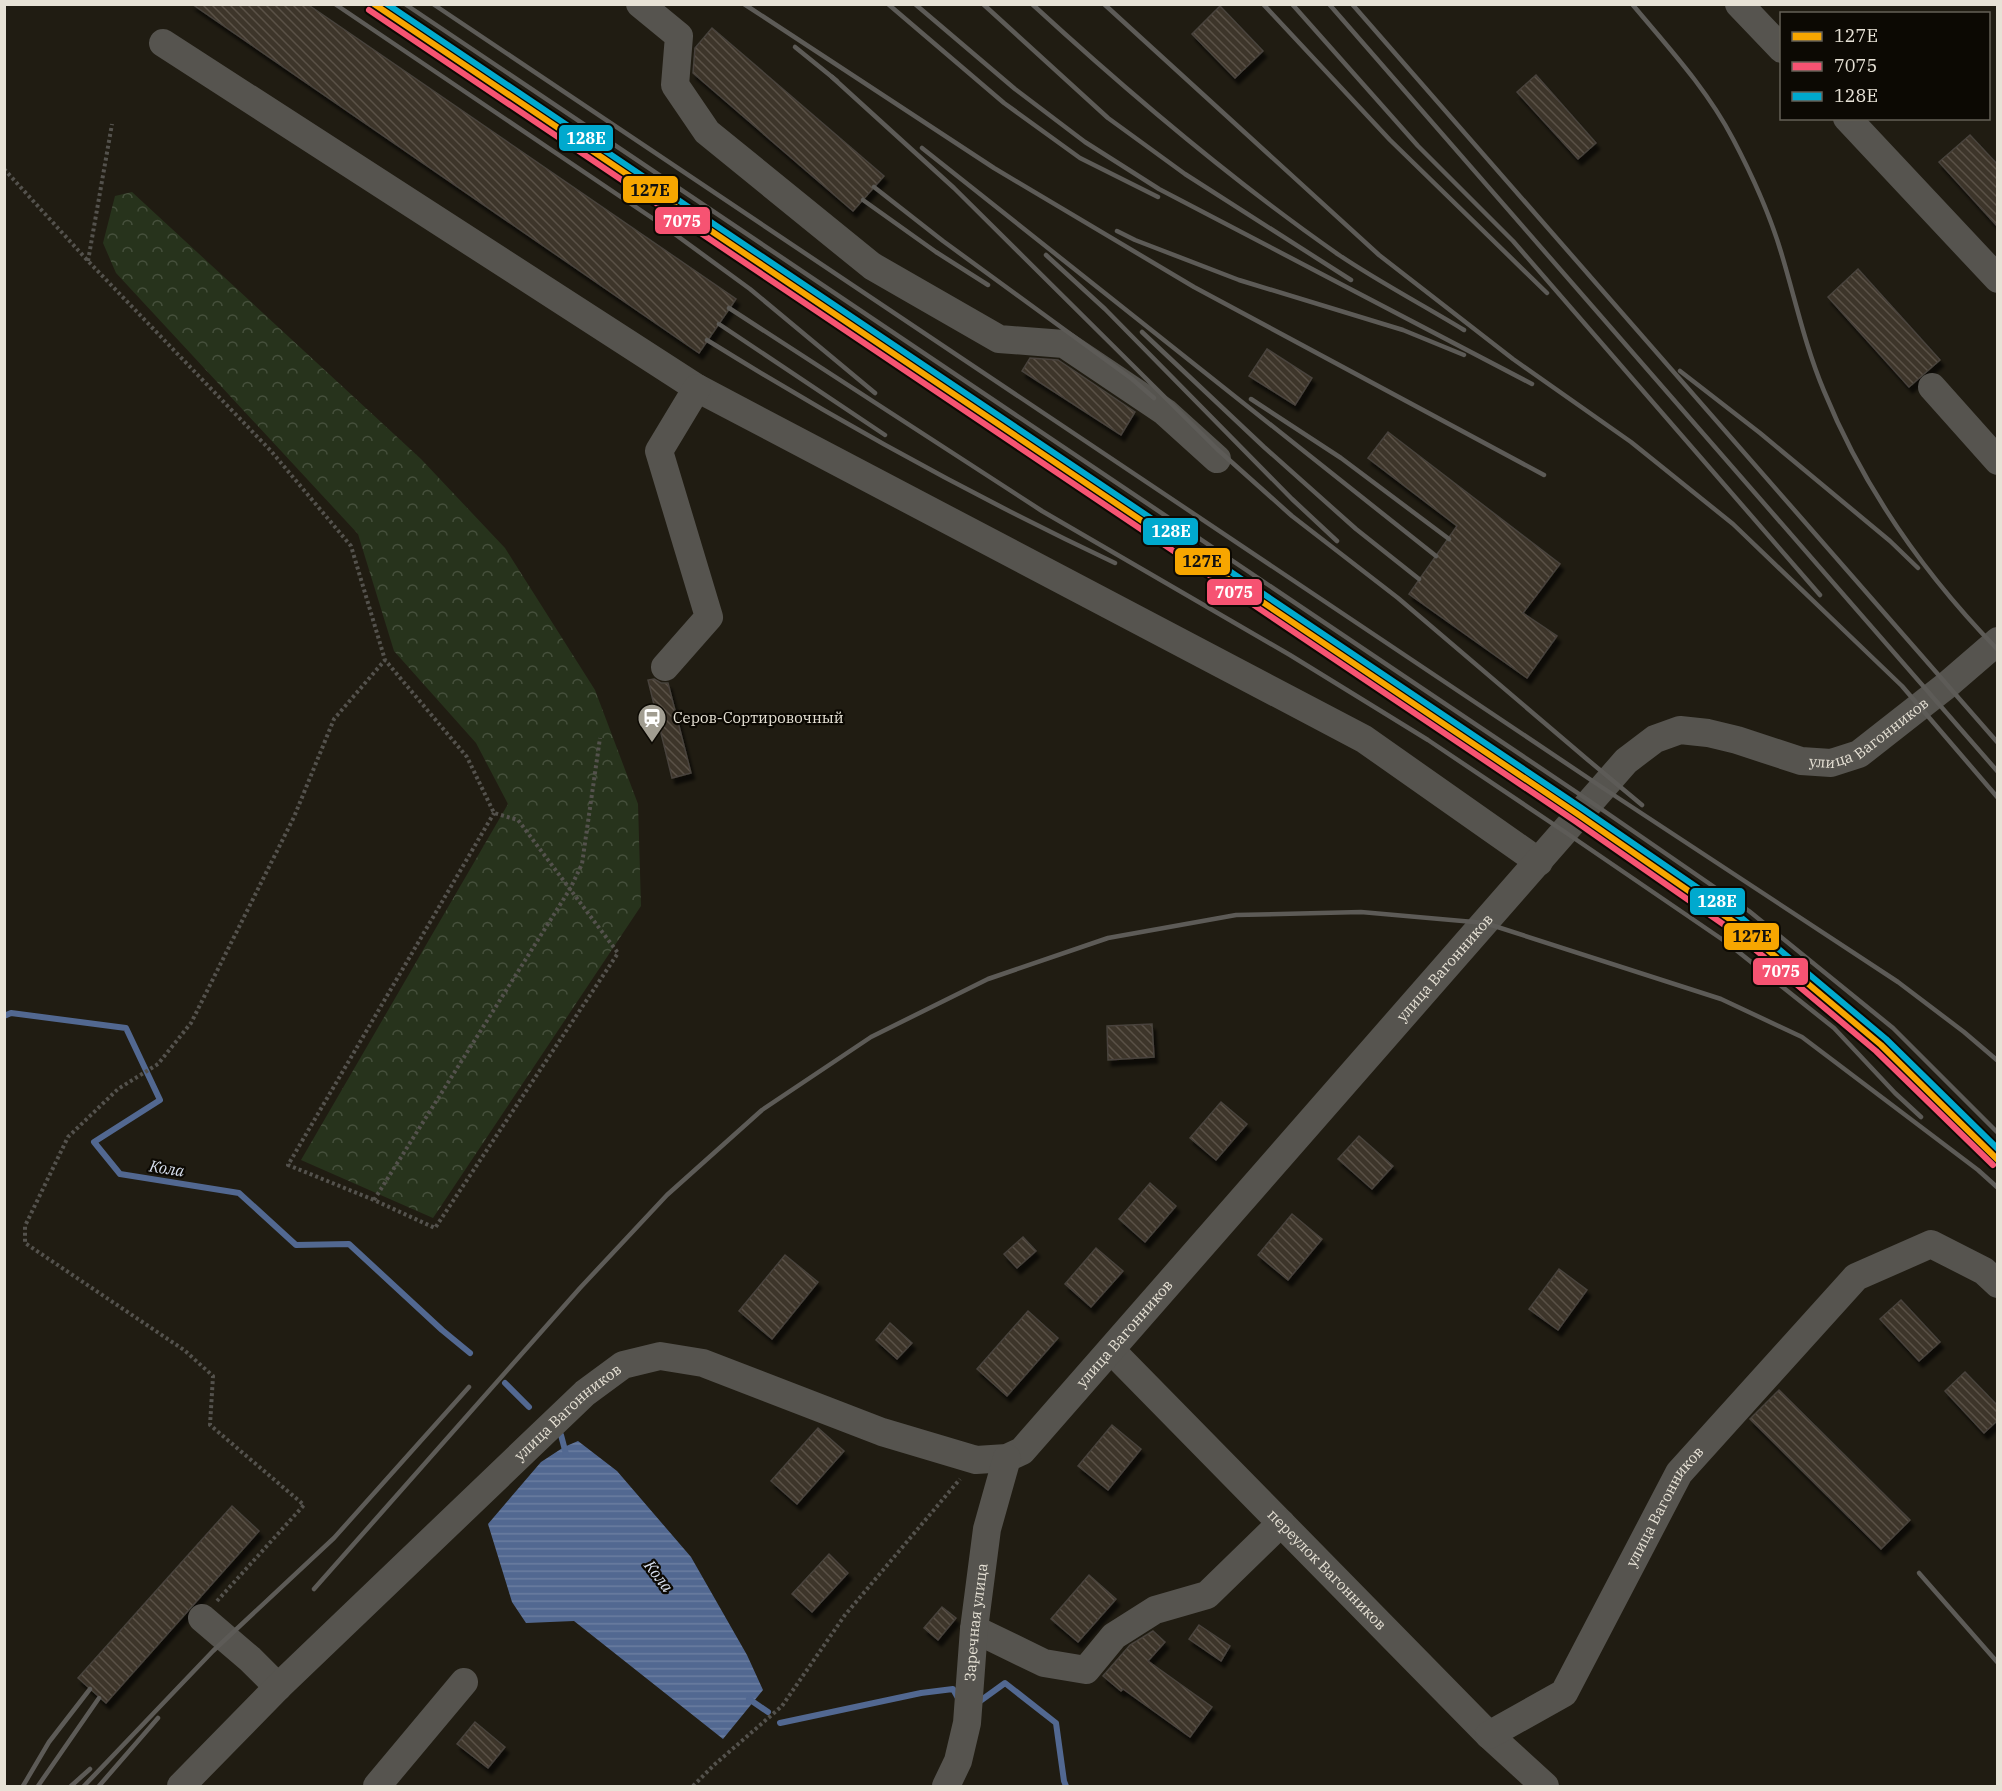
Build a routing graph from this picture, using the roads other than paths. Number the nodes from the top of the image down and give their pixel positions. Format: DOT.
graph roads {
  1 [pos="640,4"];
  2 [pos="1739,4"];
  3 [pos="163,43"];
  4 [pos="1780,47"];
  5 [pos="1849,120"];
  6 [pos="1998,279"];
  7 [pos="1932,387"];
  8 [pos="697,388"];
  9 [pos="1217,459"];
  10 [pos="1998,461"];
  11 [pos="1998,641"];
  12 [pos="665,667"];
  13 [pos="1539,862"];
  14 [pos="1998,1284"];
  15 [pos="1111,1350"];
  16 [pos="1007,1458"];
  17 [pos="1281,1523"];
  18 [pos="202,1618"];
  19 [pos="974,1629"];
  20 [pos="464,1682"];
  21 [pos="278,1687"];
  22 [pos="1489,1735"];
  23 [pos="181,1786"];
  24 [pos="377,1786"];
  25 [pos="946,1786"];
  26 [pos="1545,1786"];
  1 -- 9 [label="street"];
  2 -- 4 [label="street"];
  3 -- 8 [label="street"];
  5 -- 6 [label="street"];
  7 -- 10 [label="street"];
  8 -- 12 [label="street"];
  8 -- 13 [label="street"];
  11 -- 13 [label="street, улица Вагонников"];
  13 -- 15 [label="street, улица Вагонников"];
  14 -- 22 [label="street, улица Вагонников"];
  15 -- 16 [label="street, улица Вагонников"];
  15 -- 17 [label="street, переулок Вагонников"];
  16 -- 19 [label="street, Заречная улица"];
  16 -- 21 [label="street, улица Вагонников"];
  17 -- 19 [label="street"];
  17 -- 22 [label="street, переулок Вагонников"];
  18 -- 21 [label="street"];
  19 -- 25 [label="street, Заречная улица"];
  20 -- 24 [label="street"];
  21 -- 23 [label="street, улица Вагонников"];
  22 -- 26 [label="street, переулок Вагонников"];
}
